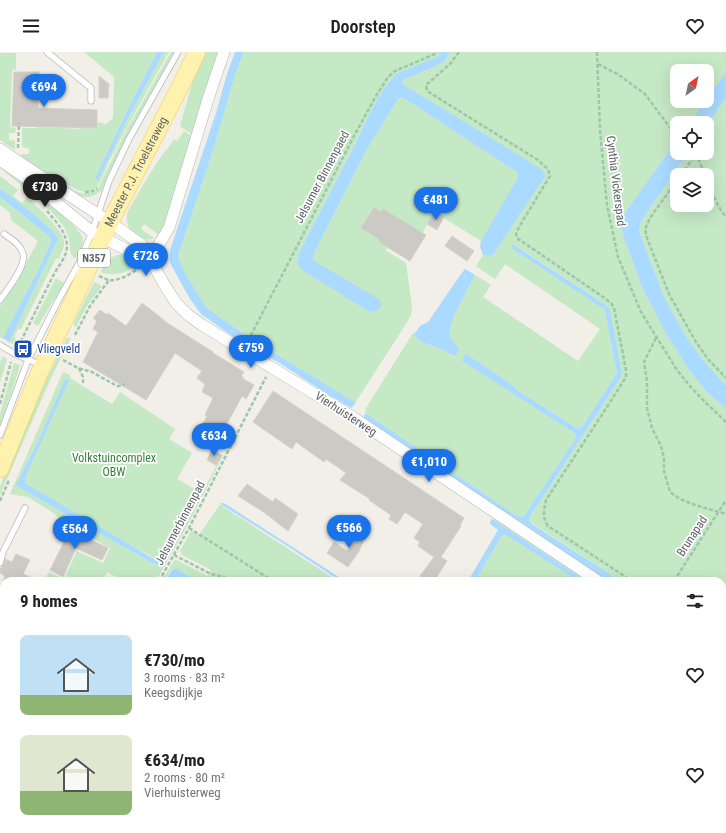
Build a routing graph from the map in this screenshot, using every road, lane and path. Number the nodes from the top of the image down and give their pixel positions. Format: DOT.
graph roads {
  1 [pos="47,52"];
  2 [pos="178,52"];
  3 [pos="197,52"];
  4 [pos="224,52"];
  5 [pos="437,52"];
  6 [pos="459,52"];
  7 [pos="597,52"];
  8 [pos="598,64"];
  9 [pos="91,102"];
  10 [pos="19,123"];
  11 [pos="670,128"];
  12 [pos="0,149"];
  13 [pos="18,154"];
  14 [pos="0,160"];
  15 [pos="670,190"];
  16 [pos="714,197"];
  17 [pos="46,211"];
  18 [pos="726,217"];
  19 [pos="104,218"];
  20 [pos="4,234"];
  21 [pos="98,235"];
  22 [pos="150,259"];
  23 [pos="0,300"];
  24 [pos="250,337"];
  25 [pos="656,338"];
  26 [pos="73,339"];
  27 [pos="0,345"];
  28 [pos="15,354"];
  29 [pos="35,363"];
  30 [pos="60,366"];
  31 [pos="271,367"];
  32 [pos="78,368"];
  33 [pos="726,378"];
  34 [pos="83,383"];
  35 [pos="125,384"];
  36 [pos="0,404"];
  37 [pos="726,422"];
  38 [pos="4,442"];
  39 [pos="6,472"];
  40 [pos="726,500"];
  41 [pos="0,501"];
  42 [pos="25,508"];
  43 [pos="718,512"];
  44 [pos="726,514"];
  45 [pos="190,528"];
  46 [pos="174,555"];
  47 [pos="0,563"];
  48 [pos="162,577"];
  49 [pos="223,577"];
  50 [pos="267,577"];
  51 [pos="592,577"];
  52 [pos="626,577"];
  53 [pos="677,577"];
  1 -- 9 [label="lane"];
  2 -- 19 [label="lane, Meester P.J. Troelstraweg"];
  3 -- 19 [label="main road, Meester P.J. Troelstraweg / N357"];
  4 -- 22 [label="street"];
  5 -- 24 [label="path, Jelsumer Binnenpaed"];
  6 -- 52 [label="path"];
  7 -- 8 [label="path, Cynthia Vickerspad"];
  8 -- 11 [label="path"];
  8 -- 25 [label="path, Cynthia Vickerspad"];
  10 -- 13 [label="path"];
  12 -- 19 [label="street, Vierhuisterweg"];
  14 -- 21 [label="street"];
  15 -- 33 [label="path"];
  16 -- 18 [label="path"];
  17 -- 28 [label="path"];
  19 -- 21 [label="main road, Meester P.J. Troelstraweg / N357"];
  19 -- 22 [label="street, Vierhuisterweg"];
  20 -- 23 [label="lane"];
  21 -- 22 [label="street"];
  21 -- 29 [label="main road, Meester P.J. Troelstraweg / N357"];
  22 -- 26 [label="path"];
  22 -- 31 [label="street, Vierhuisterweg"];
  25 -- 37 [label="path, Cynthia Vickerspad"];
  25 -- 43 [label="path"];
  27 -- 28 [label="lane"];
  28 -- 29 [label="lane"];
  28 -- 36 [label="path"];
  29 -- 38 [label="main road, Meester P.J. Troelstraweg / N357"];
  30 -- 32 [label="path"];
  31 -- 45 [label="path, Jelsumerbinnenpad"];
  31 -- 51 [label="street, Vierhuisterweg"];
  32 -- 34 [label="path"];
  32 -- 35 [label="path"];
  38 -- 39 [label="main road, Meester P.J. Troelstraweg / N357"];
  39 -- 41 [label="path"];
  40 -- 43 [label="path, Brunapad"];
  42 -- 47 [label="lane"];
  43 -- 44 [label="path"];
  43 -- 53 [label="path, Brunapad"];
  45 -- 46 [label="path, Jelsumerbinnenpad"];
  45 -- 50 [label="path"];
  46 -- 48 [label="path, Jelsumerbinnenpad"];
  46 -- 49 [label="path"];
}
